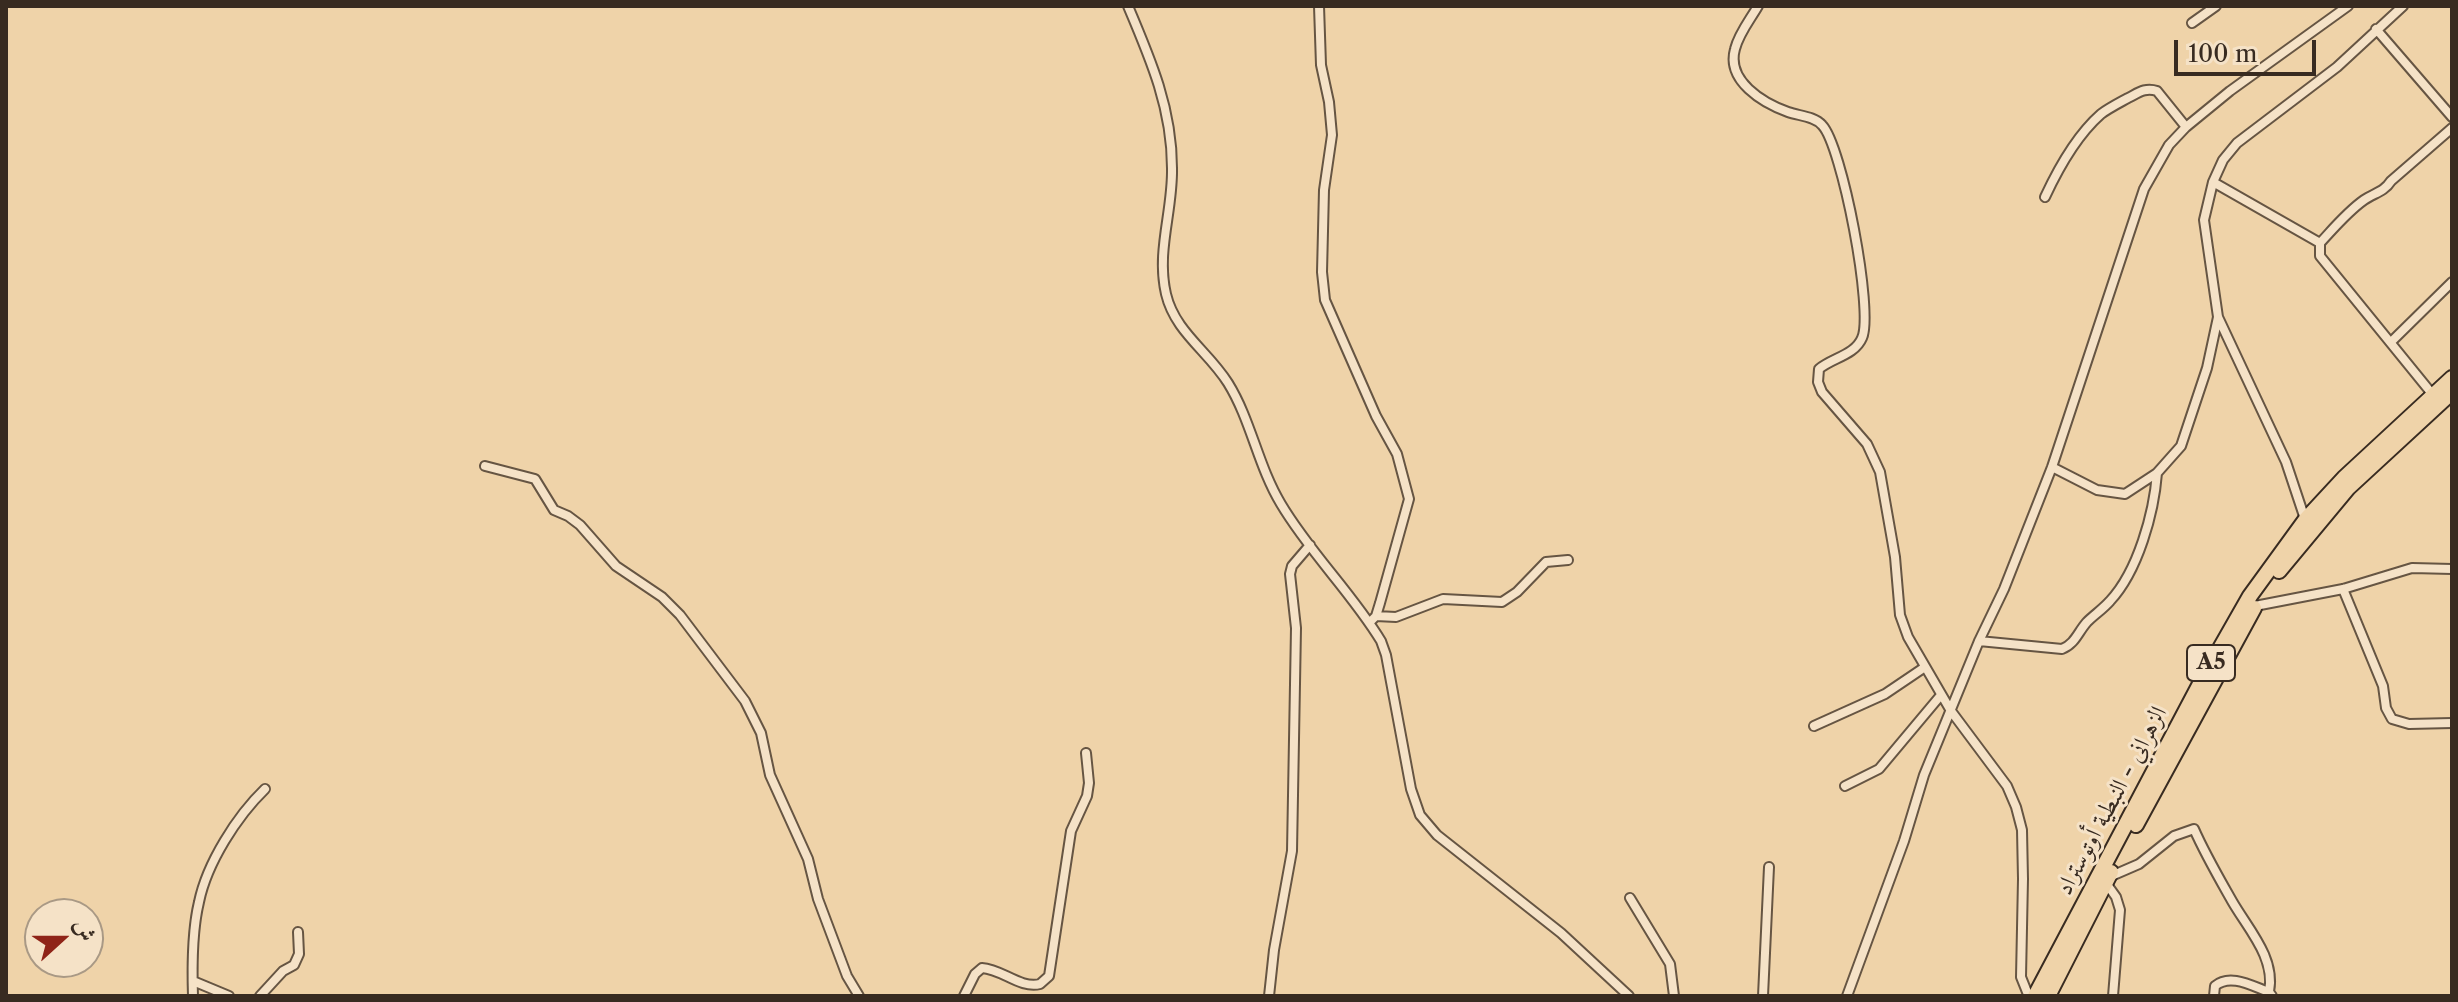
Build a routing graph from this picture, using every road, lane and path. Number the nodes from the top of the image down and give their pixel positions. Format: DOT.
graph roads {
  1 [pos="1128,6"];
  2 [pos="1319,6"];
  3 [pos="1758,6"];
  4 [pos="2216,6"];
  5 [pos="2348,6"];
  6 [pos="2403,6"];
  7 [pos="2192,23"];
  8 [pos="2376,29"];
  9 [pos="2452,117"];
  10 [pos="2186,127"];
  11 [pos="2452,128"];
  12 [pos="2213,182"];
  13 [pos="2045,197"];
  14 [pos="2320,243"];
  15 [pos="2452,282"];
  16 [pos="2218,317"];
  17 [pos="2391,342"];
  18 [pos="2452,378"];
  19 [pos="2452,392"];
  20 [pos="2433,395"];
  21 [pos="485,466"];
  22 [pos="2052,467"];
  23 [pos="2157,473"];
  24 [pos="2306,519"];
  25 [pos="1310,545"];
  26 [pos="1568,560"];
  27 [pos="2452,569"];
  28 [pos="2343,589"];
  29 [pos="2255,606"];
  30 [pos="1373,619"];
  31 [pos="1979,641"];
  32 [pos="1925,667"];
  33 [pos="1941,695"];
  34 [pos="1951,711"];
  35 [pos="2452,723"];
  36 [pos="1814,726"];
  37 [pos="1086,753"];
  38 [pos="1845,786"];
  39 [pos="265,789"];
  40 [pos="1769,867"];
  41 [pos="2101,886"];
  42 [pos="1630,898"];
  43 [pos="2079,922"];
  44 [pos="298,932"];
  45 [pos="193,981"];
  46 [pos="2271,994"];
  47 [pos="193,996"];
  48 [pos="229,996"];
  49 [pos="260,996"];
  50 [pos="859,996"];
  51 [pos="964,996"];
  52 [pos="1269,996"];
  53 [pos="1629,996"];
  54 [pos="1674,996"];
  55 [pos="1763,996"];
  56 [pos="1847,996"];
  57 [pos="2034,996"];
  58 [pos="2048,996"];
  59 [pos="2113,996"];
  60 [pos="2214,996"];
  1 -- 25 [label="street"];
  2 -- 30 [label="street"];
  3 -- 32 [label="street"];
  4 -- 7 [label="street"];
  5 -- 10 [label="street"];
  6 -- 8 [label="street"];
  8 -- 9 [label="street"];
  8 -- 12 [label="street"];
  10 -- 13 [label="street"];
  10 -- 22 [label="street"];
  11 -- 14 [label="street"];
  12 -- 14 [label="street"];
  12 -- 16 [label="street"];
  14 -- 17 [label="street"];
  15 -- 17 [label="street"];
  16 -- 23 [label="street"];
  16 -- 24 [label="street"];
  17 -- 20 [label="street"];
  18 -- 20 [label="highway, الزهراني - النبطية أوتوستراد / A5"];
  19 -- 29 [label="highway, الزهراني - النبطية أوتوستراد / A5"];
  20 -- 24 [label="highway, الزهراني - النبطية أوتوستراد / A5"];
  21 -- 50 [label="street"];
  22 -- 23 [label="street"];
  22 -- 31 [label="street"];
  23 -- 31 [label="street"];
  24 -- 41 [label="highway, الزهراني - النبطية أوتوستراد / A5"];
  25 -- 30 [label="street"];
  25 -- 52 [label="street"];
  26 -- 30 [label="street"];
  27 -- 28 [label="street"];
  28 -- 29 [label="street"];
  28 -- 35 [label="street"];
  29 -- 41 [label="highway, الزهراني - النبطية أوتوستراد / A5"];
  30 -- 53 [label="street"];
  31 -- 34 [label="street"];
  32 -- 33 [label="street"];
  32 -- 36 [label="street"];
  33 -- 34 [label="street"];
  33 -- 38 [label="street"];
  34 -- 56 [label="street"];
  34 -- 57 [label="street"];
  37 -- 51 [label="street"];
  39 -- 45 [label="street"];
  40 -- 55 [label="street"];
  41 -- 43 [label="highway, الزهراني - النبطية أوتوستراد / A5"];
  41 -- 46 [label="street"];
  41 -- 59 [label="street"];
  42 -- 54 [label="street"];
  43 -- 57 [label="highway, الزهراني - النبطية أوتوستراد / A5"];
  43 -- 58 [label="highway, الزهراني - النبطية أوتوستراد / A5"];
  44 -- 49 [label="street"];
  45 -- 47 [label="street"];
  45 -- 48 [label="street"];
  46 -- 60 [label="street"];
}
